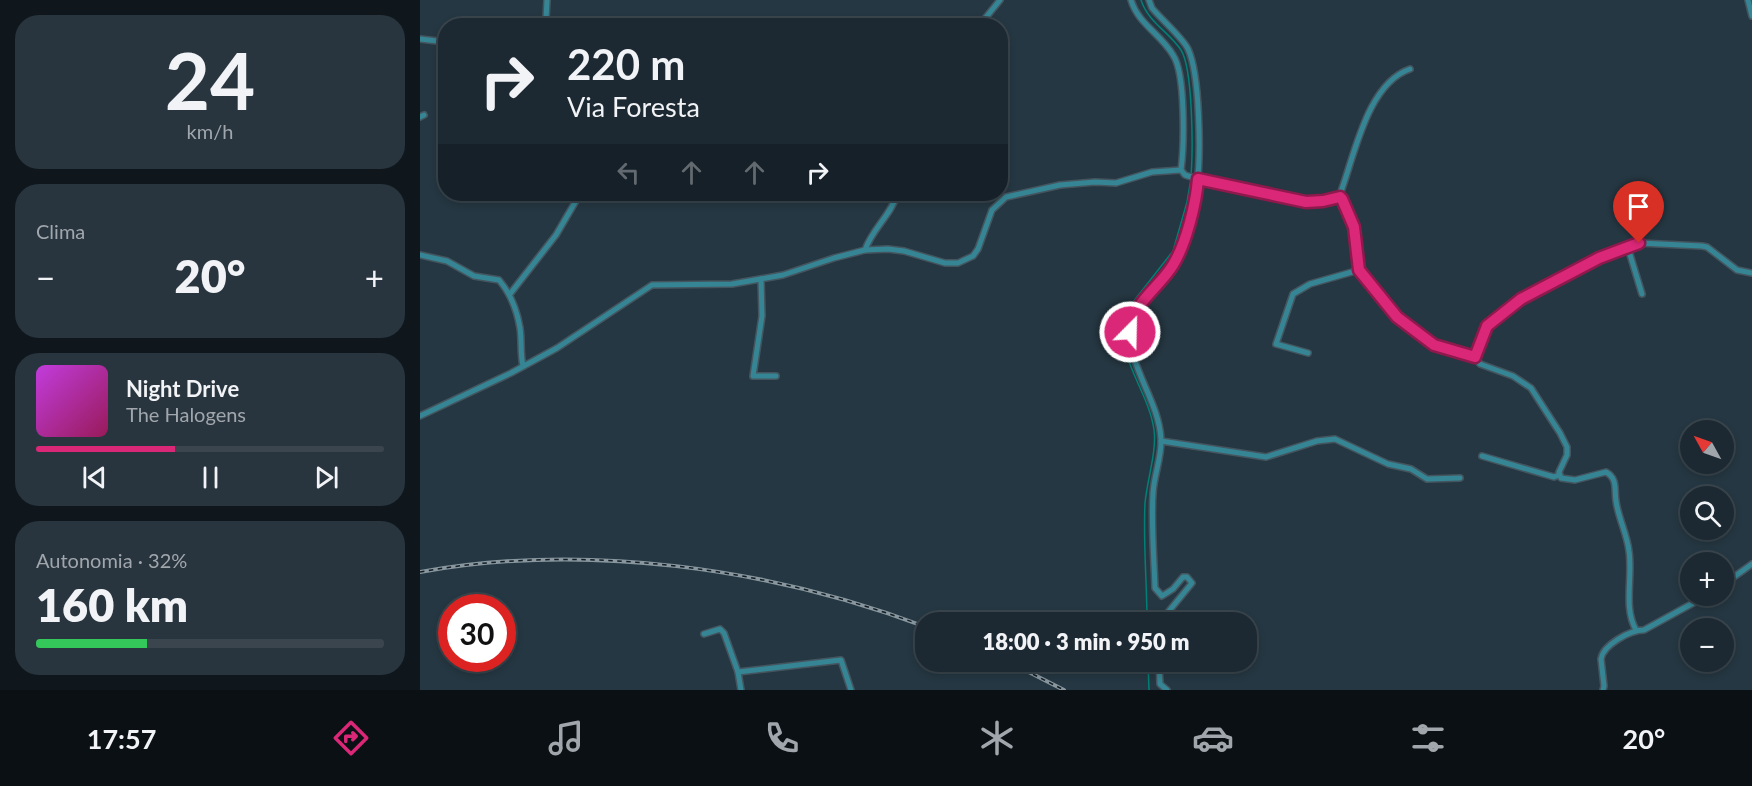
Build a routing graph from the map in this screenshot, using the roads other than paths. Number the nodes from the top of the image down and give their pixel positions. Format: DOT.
graph roads {
  1 [pos="547,0"];
  2 [pos="1000,0"];
  3 [pos="1131,0"];
  4 [pos="1149,0"];
  5 [pos="1748,0"];
  6 [pos="1752,16"];
  7 [pos="546,18"];
  8 [pos="985,18"];
  9 [pos="420,39"];
  10 [pos="438,41"];
  11 [pos="1410,69"];
  12 [pos="1183,173"];
  13 [pos="1196,179"];
  14 [pos="1008,197"];
  15 [pos="1340,197"];
  16 [pos="576,201"];
  17 [pos="895,201"];
  18 [pos="1002,201"];
  19 [pos="1628,248"];
  20 [pos="866,250"];
  21 [pos="420,255"];
  22 [pos="1359,270"];
  23 [pos="1752,273"];
  24 [pos="761,279"];
  25 [pos="510,294"];
  26 [pos="1642,294"];
  27 [pos="1308,353"];
  28 [pos="1475,357"];
  29 [pos="524,366"];
  30 [pos="776,376"];
  31 [pos="420,416"];
  32 [pos="1161,441"];
  33 [pos="1482,456"];
  34 [pos="1559,475"];
  35 [pos="1460,478"];
  36 [pos="1752,564"];
  37 [pos="1734,577"];
  38 [pos="1688,606"];
  39 [pos="1168,612"];
  40 [pos="1636,630"];
  41 [pos="705,634"];
  42 [pos="738,672"];
  43 [pos="1159,672"];
  44 [pos="741,690"];
  45 [pos="851,690"];
  46 [pos="1167,690"];
  47 [pos="1603,690"];
  1 -- 7 [label="street"];
  2 -- 8 [label="street"];
  3 -- 12 [label="street"];
  4 -- 13 [label="street"];
  5 -- 6 [label="street"];
  9 -- 10 [label="street"];
  11 -- 15 [label="street"];
  12 -- 13 [label="street"];
  12 -- 14 [label="street"];
  13 -- 15 [label="street"];
  13 -- 32 [label="street"];
  15 -- 22 [label="street"];
  16 -- 25 [label="street"];
  17 -- 20 [label="street"];
  18 -- 20 [label="street"];
  19 -- 23 [label="street"];
  19 -- 26 [label="street"];
  19 -- 28 [label="street"];
  20 -- 24 [label="street"];
  21 -- 25 [label="street"];
  22 -- 27 [label="street"];
  22 -- 28 [label="street"];
  24 -- 29 [label="street"];
  24 -- 30 [label="street"];
  25 -- 29 [label="street"];
  28 -- 34 [label="street"];
  29 -- 31 [label="street"];
  32 -- 35 [label="street"];
  32 -- 39 [label="street"];
  33 -- 34 [label="street"];
  34 -- 40 [label="street"];
  36 -- 37 [label="street"];
  38 -- 40 [label="street"];
  40 -- 47 [label="street"];
  41 -- 42 [label="street"];
  42 -- 44 [label="street"];
  42 -- 45 [label="street"];
  43 -- 46 [label="street"];
}
